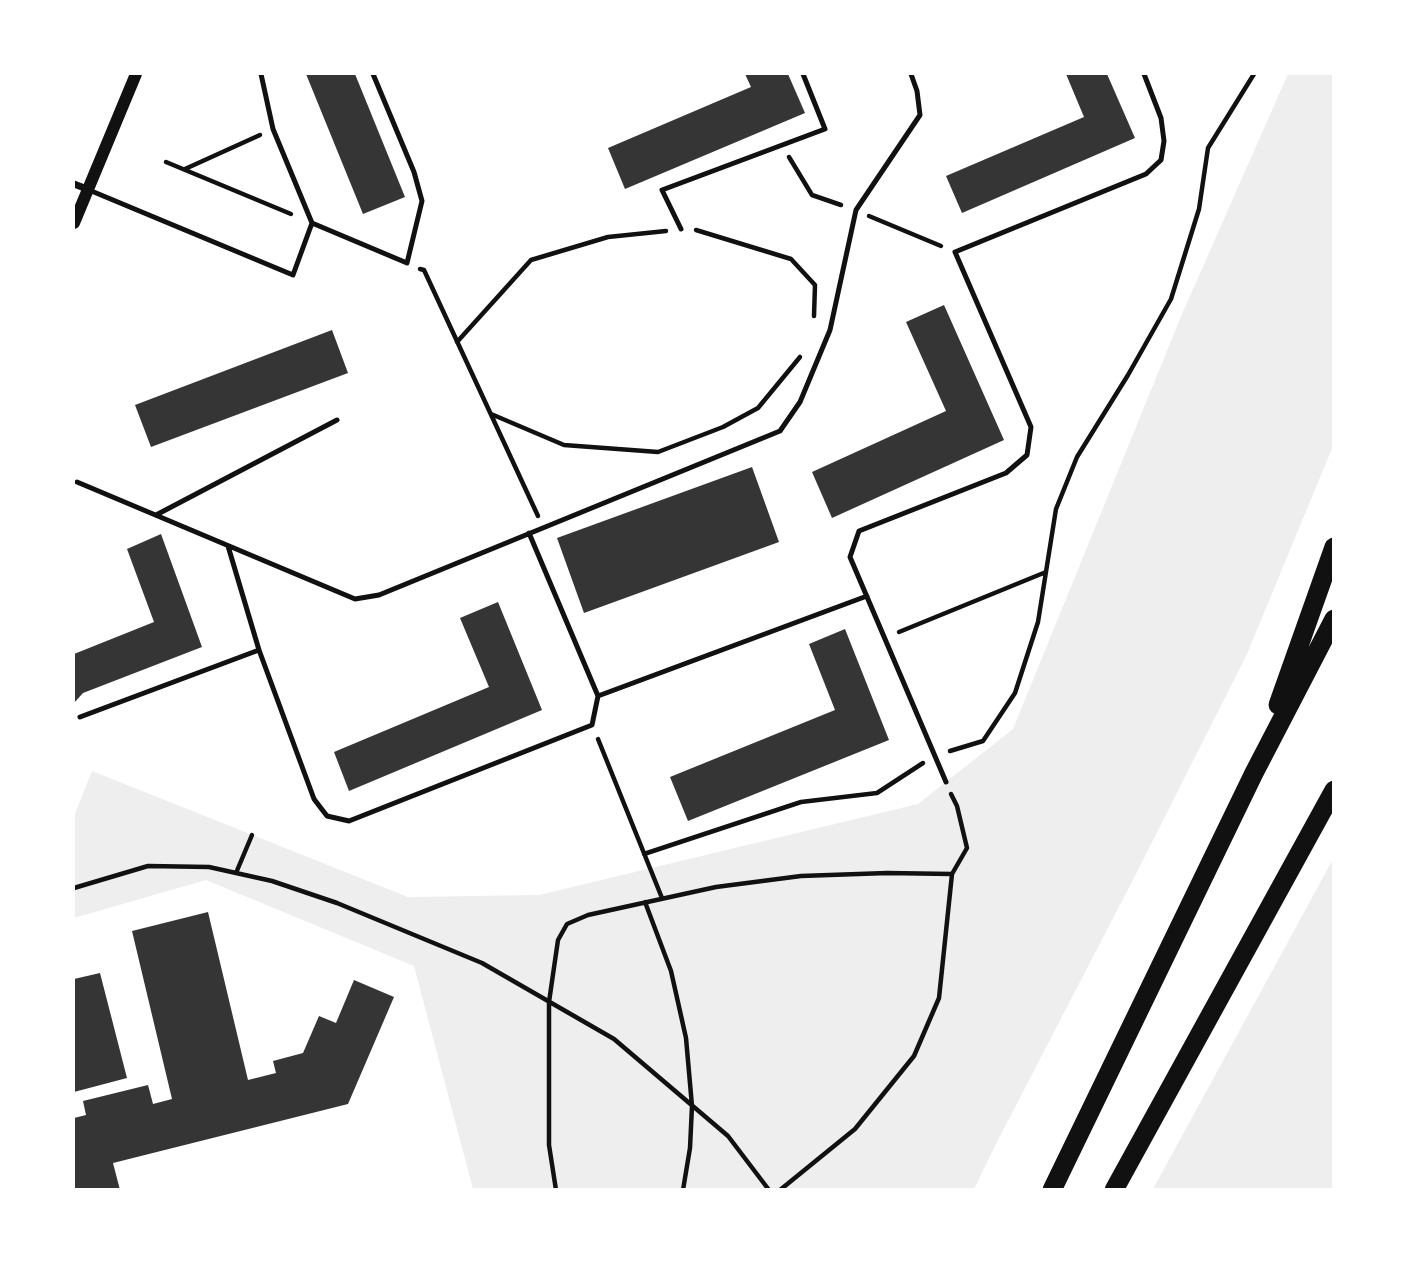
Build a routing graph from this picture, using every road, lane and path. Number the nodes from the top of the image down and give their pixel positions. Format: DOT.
graph roads {
  1 [pos="136,74"];
  2 [pos="261,74"];
  3 [pos="373,74"];
  4 [pos="803,74"];
  5 [pos="911,74"];
  6 [pos="1144,74"];
  7 [pos="1254,74"];
  8 [pos="273,129"];
  9 [pos="783,146"];
  10 [pos="166,162"];
  11 [pos="184,169"];
  12 [pos="74,184"];
  13 [pos="87,189"];
  14 [pos="856,210"];
  15 [pos="74,223"];
  16 [pos="312,223"];
  17 [pos="681,229"];
  18 [pos="955,252"];
  19 [pos="407,263"];
  20 [pos="814,327"];
  21 [pos="457,342"];
  22 [pos="801,355"];
  23 [pos="491,414"];
  24 [pos="337,420"];
  25 [pos="77,482"];
  26 [pos="156,515"];
  27 [pos="544,528"];
  28 [pos="529,533"];
  29 [pos="228,546"];
  30 [pos="1334,547"];
  31 [pos="1046,572"];
  32 [pos="867,596"];
  33 [pos="1334,619"];
  34 [pos="885,638"];
  35 [pos="259,650"];
  36 [pos="598,696"];
  37 [pos="80,717"];
  38 [pos="592,724"];
  39 [pos="936,755"];
  40 [pos="1254,773"];
  41 [pos="946,782"];
  42 [pos="1334,790"];
  43 [pos="251,835"];
  44 [pos="644,854"];
  45 [pos="236,873"];
  46 [pos="952,874"];
  47 [pos="74,888"];
  48 [pos="662,898"];
  49 [pos="645,902"];
  50 [pos="549,1002"];
  51 [pos="692,1106"];
  52 [pos="556,1189"];
  53 [pos="683,1189"];
  54 [pos="769,1189"];
  55 [pos="780,1189"];
  56 [pos="1052,1189"];
  57 [pos="1114,1189"];
  1 -- 13 [label="street"];
  2 -- 8 [label="lane"];
  3 -- 19 [label="lane"];
  4 -- 9 [label="lane"];
  5 -- 14 [label="lane"];
  6 -- 18 [label="lane"];
  7 -- 31 [label="path"];
  8 -- 11 [label="path"];
  8 -- 16 [label="lane"];
  9 -- 14 [label="path"];
  9 -- 17 [label="lane"];
  10 -- 11 [label="path"];
  11 -- 16 [label="path"];
  12 -- 13 [label="street"];
  13 -- 15 [label="street"];
  13 -- 16 [label="lane"];
  14 -- 18 [label="path"];
  14 -- 27 [label="lane"];
  16 -- 19 [label="lane"];
  17 -- 20 [label="path"];
  17 -- 21 [label="path"];
  18 -- 32 [label="lane"];
  19 -- 21 [label="path"];
  21 -- 23 [label="path"];
  22 -- 23 [label="path"];
  23 -- 27 [label="path"];
  24 -- 26 [label="lane"];
  25 -- 26 [label="lane"];
  26 -- 29 [label="lane"];
  27 -- 28 [label="lane"];
  28 -- 29 [label="lane"];
  28 -- 36 [label="lane"];
  29 -- 35 [label="lane"];
  30 -- 40 [label="highway"];
  31 -- 34 [label="path"];
  31 -- 39 [label="path"];
  32 -- 34 [label="lane"];
  32 -- 36 [label="lane"];
  33 -- 40 [label="highway"];
  34 -- 39 [label="lane"];
  35 -- 37 [label="lane"];
  35 -- 38 [label="lane"];
  36 -- 38 [label="lane"];
  38 -- 44 [label="path"];
  39 -- 41 [label="lane"];
  39 -- 44 [label="path"];
  40 -- 56 [label="highway"];
  41 -- 46 [label="path"];
  42 -- 57 [label="highway"];
  43 -- 45 [label="path"];
  44 -- 48 [label="path"];
  45 -- 47 [label="path"];
  45 -- 50 [label="path"];
  46 -- 48 [label="path"];
  46 -- 55 [label="path"];
  48 -- 49 [label="path"];
  49 -- 50 [label="path"];
  49 -- 51 [label="path"];
  50 -- 51 [label="path"];
  50 -- 52 [label="path"];
  51 -- 53 [label="path"];
  51 -- 54 [label="path"];
}
